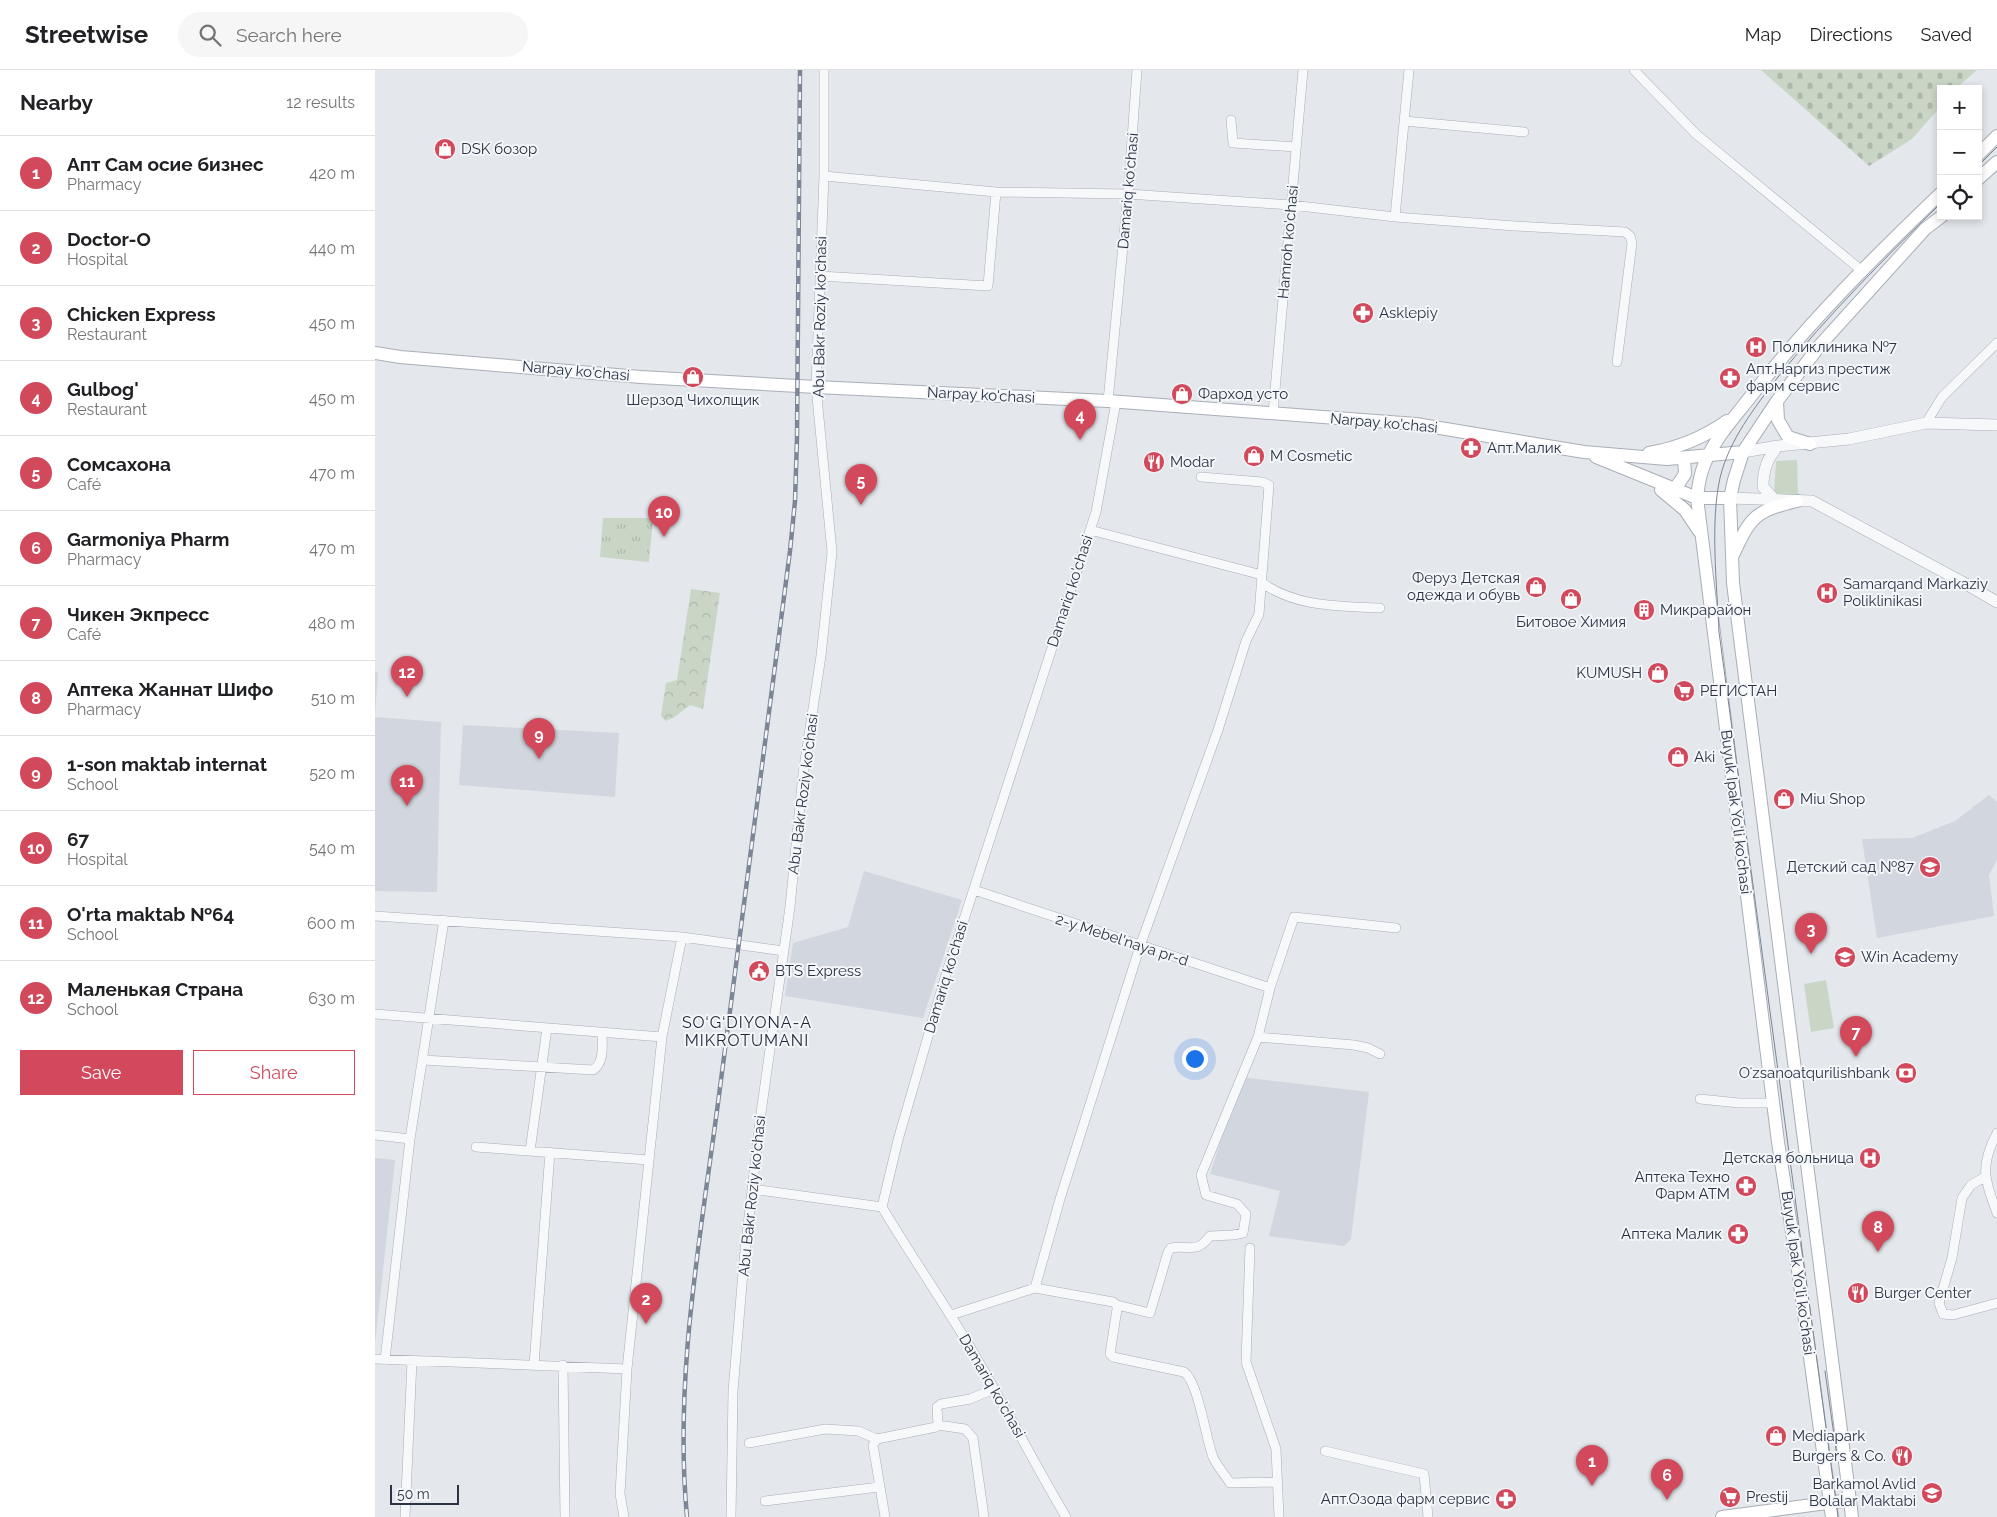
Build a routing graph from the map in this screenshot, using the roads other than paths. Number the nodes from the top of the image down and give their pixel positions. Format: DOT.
graph roads {
  1 [pos="824,70"];
  2 [pos="1137,70"];
  3 [pos="1303,70"];
  4 [pos="1409,70"];
  5 [pos="1634,70"];
  6 [pos="1231,120"];
  7 [pos="1404,121"];
  8 [pos="1524,132"];
  9 [pos="1997,136"];
  10 [pos="1296,147"];
  11 [pos="1982,151"];
  12 [pos="1997,162"];
  13 [pos="1982,175"];
  14 [pos="824,176"];
  15 [pos="996,192"];
  16 [pos="1128,194"];
  17 [pos="1937,197"];
  18 [pos="1291,205"];
  19 [pos="1395,217"];
  20 [pos="1937,220"];
  21 [pos="1861,270"];
  22 [pos="820,276"];
  23 [pos="1997,343"];
  24 [pos="375,353"];
  25 [pos="1617,362"];
  26 [pos="816,388"];
  27 [pos="1112,401"];
  28 [pos="1777,401"];
  29 [pos="1273,414"];
  30 [pos="1735,416"];
  31 [pos="1926,424"];
  32 [pos="1997,425"];
  33 [pos="1810,444"];
  34 [pos="1778,446"];
  35 [pos="1584,452"];
  36 [pos="1743,452"];
  37 [pos="1633,456"];
  38 [pos="1708,456"];
  39 [pos="1684,458"];
  40 [pos="1640,476"];
  41 [pos="1201,477"];
  42 [pos="1674,490"];
  43 [pos="1697,498"];
  44 [pos="1730,498"];
  45 [pos="1775,500"];
  46 [pos="1797,501"];
  47 [pos="1090,530"];
  48 [pos="1701,536"];
  49 [pos="1732,557"];
  50 [pos="1261,578"];
  51 [pos="1997,602"];
  52 [pos="1379,608"];
  53 [pos="974,890"];
  54 [pos="375,916"];
  55 [pos="445,920"];
  56 [pos="1396,928"];
  57 [pos="682,937"];
  58 [pos="1140,946"];
  59 [pos="784,951"];
  60 [pos="1270,988"];
  61 [pos="375,1014"];
  62 [pos="430,1018"];
  63 [pos="547,1028"];
  64 [pos="603,1032"];
  65 [pos="1257,1036"];
  66 [pos="662,1037"];
  67 [pos="1380,1054"];
  68 [pos="423,1060"];
  69 [pos="542,1067"];
  70 [pos="1700,1099"];
  71 [pos="1773,1103"];
  72 [pos="1997,1133"];
  73 [pos="375,1135"];
  74 [pos="410,1139"];
  75 [pos="476,1147"];
  76 [pos="529,1151"];
  77 [pos="550,1152"];
  78 [pos="649,1160"];
  79 [pos="1985,1177"];
  80 [pos="752,1189"];
  81 [pos="882,1207"];
  82 [pos="1997,1213"];
  83 [pos="1250,1248"];
  84 [pos="1035,1288"];
  85 [pos="1997,1303"];
  86 [pos="1117,1305"];
  87 [pos="951,1315"];
  88 [pos="380,1360"];
  89 [pos="412,1361"];
  90 [pos="534,1365"];
  91 [pos="563,1365"];
  92 [pos="627,1369"];
  93 [pos="994,1389"];
  94 [pos="938,1426"];
  95 [pos="877,1439"];
  96 [pos="749,1442"];
  97 [pos="1325,1451"];
  98 [pos="1277,1482"];
  99 [pos="879,1487"];
  100 [pos="1850,1500"];
  101 [pos="765,1501"];
  102 [pos="1830,1502"];
  103 [pos="405,1517"];
  104 [pos="565,1517"];
  105 [pos="624,1517"];
  106 [pos="731,1517"];
  107 [pos="885,1517"];
  108 [pos="984,1517"];
  109 [pos="1066,1517"];
  110 [pos="1279,1517"];
  111 [pos="1428,1517"];
  112 [pos="1722,1517"];
  113 [pos="1832,1517"];
  114 [pos="1852,1517"];
  1 -- 14 [label="street, Abu Bakr Roziy ko'chasi"];
  2 -- 16 [label="street, Damariq ko'chasi"];
  3 -- 10 [label="street, Hamroh ko'chasi"];
  4 -- 7 [label="street"];
  5 -- 21 [label="street"];
  6 -- 10 [label="street"];
  7 -- 8 [label="street"];
  7 -- 19 [label="street"];
  9 -- 11 [label="main road"];
  10 -- 18 [label="street, Hamroh ko'chasi"];
  12 -- 13 [label="main road"];
  14 -- 15 [label="street"];
  14 -- 22 [label="street, Abu Bakr Roziy ko'chasi"];
  15 -- 16 [label="street"];
  15 -- 22 [label="street"];
  16 -- 18 [label="street"];
  16 -- 27 [label="street, Damariq ko'chasi"];
  17 -- 21 [label="main road, Buyuk Ipak Yo'li ko'chasi"];
  18 -- 19 [label="street"];
  18 -- 29 [label="street, Hamroh ko'chasi"];
  19 -- 25 [label="street"];
  20 -- 28 [label="main road, Buyuk Ipak Yo'li ko'chasi"];
  21 -- 30 [label="main road, Buyuk Ipak Yo'li ko'chasi"];
  22 -- 26 [label="street, Abu Bakr Roziy ko'chasi"];
  23 -- 31 [label="street"];
  24 -- 26 [label="main road, Narpay ko'chasi"];
  26 -- 27 [label="main road, Narpay ko'chasi"];
  26 -- 59 [label="street, Abu Bakr Roziy ko'chasi"];
  27 -- 29 [label="main road, Narpay ko'chasi"];
  27 -- 47 [label="street, Damariq ko'chasi"];
  28 -- 33 [label="main road"];
  28 -- 36 [label="main road, Buyuk Ipak Yo'li ko'chasi"];
  29 -- 35 [label="main road, Narpay ko'chasi"];
  30 -- 37 [label="main road"];
  30 -- 38 [label="main road, Buyuk Ipak Yo'li ko'chasi"];
  31 -- 32 [label="street"];
  31 -- 33 [label="street"];
  33 -- 34 [label="street"];
  34 -- 36 [label="street"];
  34 -- 45 [label="street"];
  35 -- 37 [label="main road, Narpay ko'chasi"];
  35 -- 40 [label="main road, Narpay ko'chasi"];
  36 -- 38 [label="main road, Narpay ko'chasi"];
  36 -- 44 [label="main road, Buyuk Ipak Yo'li ko'chasi"];
  37 -- 39 [label="main road, Narpay ko'chasi"];
  38 -- 39 [label="main road, Narpay ko'chasi"];
  38 -- 43 [label="main road, Buyuk Ipak Yo'li ko'chasi"];
  39 -- 42 [label="main road"];
  40 -- 42 [label="main road, Narpay ko'chasi"];
  40 -- 48 [label="main road"];
  41 -- 50 [label="street"];
  42 -- 43 [label="main road, Narpay ko'chasi"];
  43 -- 44 [label="main road, Narpay ko'chasi"];
  43 -- 48 [label="main road, Buyuk Ipak Yo'li ko'chasi"];
  44 -- 45 [label="street"];
  44 -- 49 [label="main road, Buyuk Ipak Yo'li ko'chasi"];
  45 -- 46 [label="street"];
  46 -- 49 [label="main road"];
  46 -- 51 [label="street"];
  47 -- 50 [label="street"];
  47 -- 53 [label="street, Damariq ko'chasi"];
  48 -- 71 [label="main road, Buyuk Ipak Yo'li ko'chasi"];
  49 -- 100 [label="main road, Buyuk Ipak Yo'li ko'chasi"];
  50 -- 52 [label="street"];
  50 -- 58 [label="street"];
  53 -- 58 [label="street, 2-y Mebel'naya pr-d"];
  53 -- 81 [label="street, Damariq ko'chasi"];
  54 -- 55 [label="street"];
  55 -- 57 [label="street"];
  55 -- 62 [label="street"];
  56 -- 60 [label="street"];
  57 -- 59 [label="street"];
  57 -- 66 [label="street"];
  58 -- 60 [label="street, 2-y Mebel'naya pr-d"];
  58 -- 84 [label="street"];
  59 -- 80 [label="street, Abu Bakr Roziy ko'chasi"];
  60 -- 65 [label="street"];
  61 -- 62 [label="street"];
  62 -- 63 [label="street"];
  62 -- 68 [label="street"];
  63 -- 64 [label="street"];
  63 -- 69 [label="street"];
  64 -- 66 [label="street"];
  64 -- 69 [label="street"];
  65 -- 67 [label="street"];
  65 -- 86 [label="street"];
  66 -- 78 [label="street"];
  68 -- 69 [label="street"];
  68 -- 74 [label="street"];
  69 -- 76 [label="street"];
  70 -- 71 [label="street"];
  71 -- 102 [label="main road, Buyuk Ipak Yo'li ko'chasi"];
  72 -- 79 [label="street"];
  73 -- 74 [label="street"];
  74 -- 88 [label="street"];
  75 -- 76 [label="street"];
  76 -- 77 [label="street"];
  77 -- 78 [label="street"];
  77 -- 90 [label="street"];
  78 -- 92 [label="street"];
  79 -- 82 [label="street"];
  79 -- 85 [label="street"];
  80 -- 81 [label="street"];
  80 -- 106 [label="street, Abu Bakr Roziy ko'chasi"];
  81 -- 87 [label="street, Damariq ko'chasi"];
  83 -- 98 [label="street"];
  84 -- 86 [label="street"];
  84 -- 87 [label="street"];
  86 -- 98 [label="street"];
  87 -- 93 [label="street, Damariq ko'chasi"];
  88 -- 89 [label="street"];
  89 -- 90 [label="street"];
  89 -- 103 [label="street"];
  90 -- 91 [label="street"];
  91 -- 92 [label="street"];
  91 -- 104 [label="street"];
  92 -- 105 [label="street"];
  93 -- 94 [label="street"];
  93 -- 109 [label="street, Damariq ko'chasi"];
  94 -- 95 [label="street"];
  94 -- 108 [label="street"];
  95 -- 96 [label="street"];
  95 -- 99 [label="street"];
  97 -- 111 [label="street"];
  98 -- 110 [label="street"];
  99 -- 101 [label="street"];
  99 -- 107 [label="street"];
  100 -- 102 [label="main road"];
  100 -- 114 [label="main road, Buyuk Ipak Yo'li ko'chasi"];
  102 -- 112 [label="main road"];
  102 -- 113 [label="main road, Buyuk Ipak Yo'li ko'chasi"];
}
